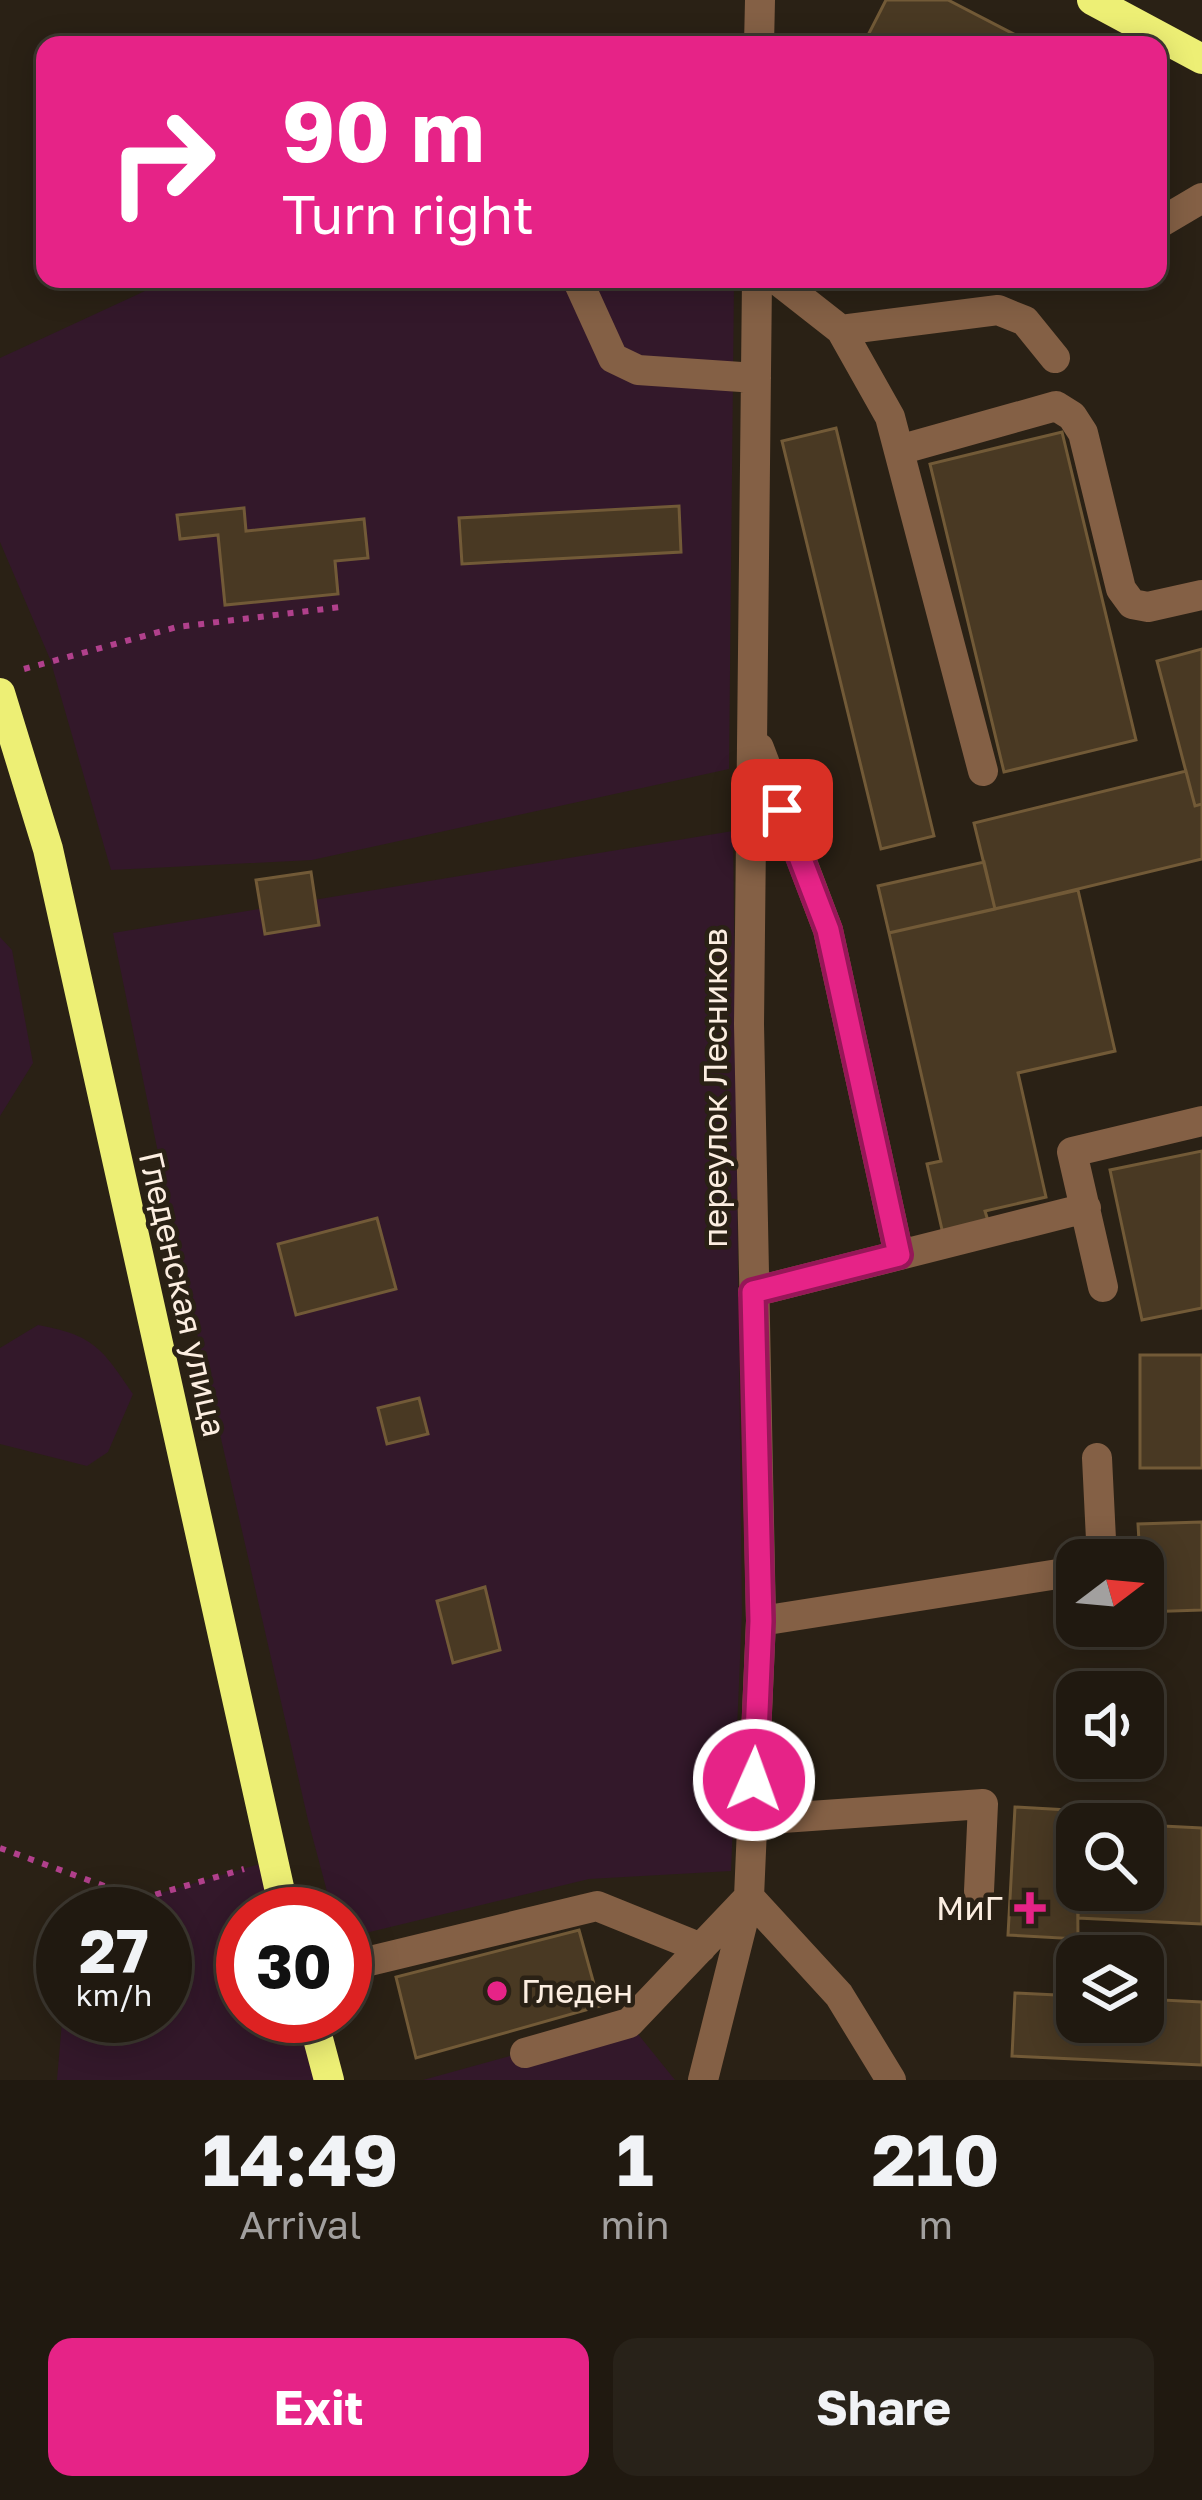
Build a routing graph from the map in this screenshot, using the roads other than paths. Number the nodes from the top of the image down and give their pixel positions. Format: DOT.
graph roads {
  1 [pos="760,0"];
  2 [pos="1110,4"];
  3 [pos="759,36"];
  4 [pos="1164,36"];
  5 [pos="1167,38"];
  6 [pos="1202,59"];
  7 [pos="1202,198"];
  8 [pos="1167,219"];
  9 [pos="582,288"];
  10 [pos="757,288"];
  11 [pos="787,288"];
  12 [pos="841,330"];
  13 [pos="1055,358"];
  14 [pos="756,378"];
  15 [pos="899,450"];
  16 [pos="1202,595"];
  17 [pos="0,693"];
  18 [pos="752,730"];
  19 [pos="983,771"];
  20 [pos="1202,1121"];
  21 [pos="1086,1208"];
  22 [pos="899,1255"];
  23 [pos="1103,1287"];
  24 [pos="753,1292"];
  25 [pos="1096,1458"];
  26 [pos="1101,1539"];
  27 [pos="1056,1574"];
  28 [pos="761,1621"];
  29 [pos="753,1820"];
  30 [pos="277,1887"];
  31 [pos="979,1891"];
  32 [pos="749,1897"];
  33 [pos="701,1948"];
  34 [pos="372,1960"];
  35 [pos="319,2043"];
  36 [pos="525,2053"];
  37 [pos="329,2080"];
  38 [pos="703,2080"];
  39 [pos="891,2080"];
  1 -- 3 [label="street"];
  2 -- 4 [label="main road"];
  5 -- 6 [label="main road"];
  7 -- 8 [label="street"];
  9 -- 14 [label="street"];
  10 -- 14 [label="street, переулок Лесников"];
  11 -- 12 [label="street"];
  12 -- 13 [label="street"];
  12 -- 15 [label="street"];
  14 -- 18 [label="street, переулок Лесников"];
  15 -- 16 [label="street"];
  15 -- 19 [label="street"];
  17 -- 30 [label="main road, Гледенская улица"];
  18 -- 22 [label="street"];
  18 -- 24 [label="street, переулок Лесников"];
  20 -- 21 [label="street"];
  21 -- 22 [label="street"];
  21 -- 23 [label="street"];
  22 -- 24 [label="street"];
  24 -- 28 [label="street, переулок Лесников"];
  25 -- 26 [label="street"];
  27 -- 28 [label="street"];
  28 -- 29 [label="street, переулок Лесников"];
  29 -- 31 [label="street"];
  29 -- 32 [label="street, переулок Лесников"];
  32 -- 33 [label="street"];
  32 -- 38 [label="street, переулок Лесников"];
  32 -- 39 [label="street"];
  33 -- 34 [label="street"];
  33 -- 36 [label="street"];
  35 -- 37 [label="main road"];
}
